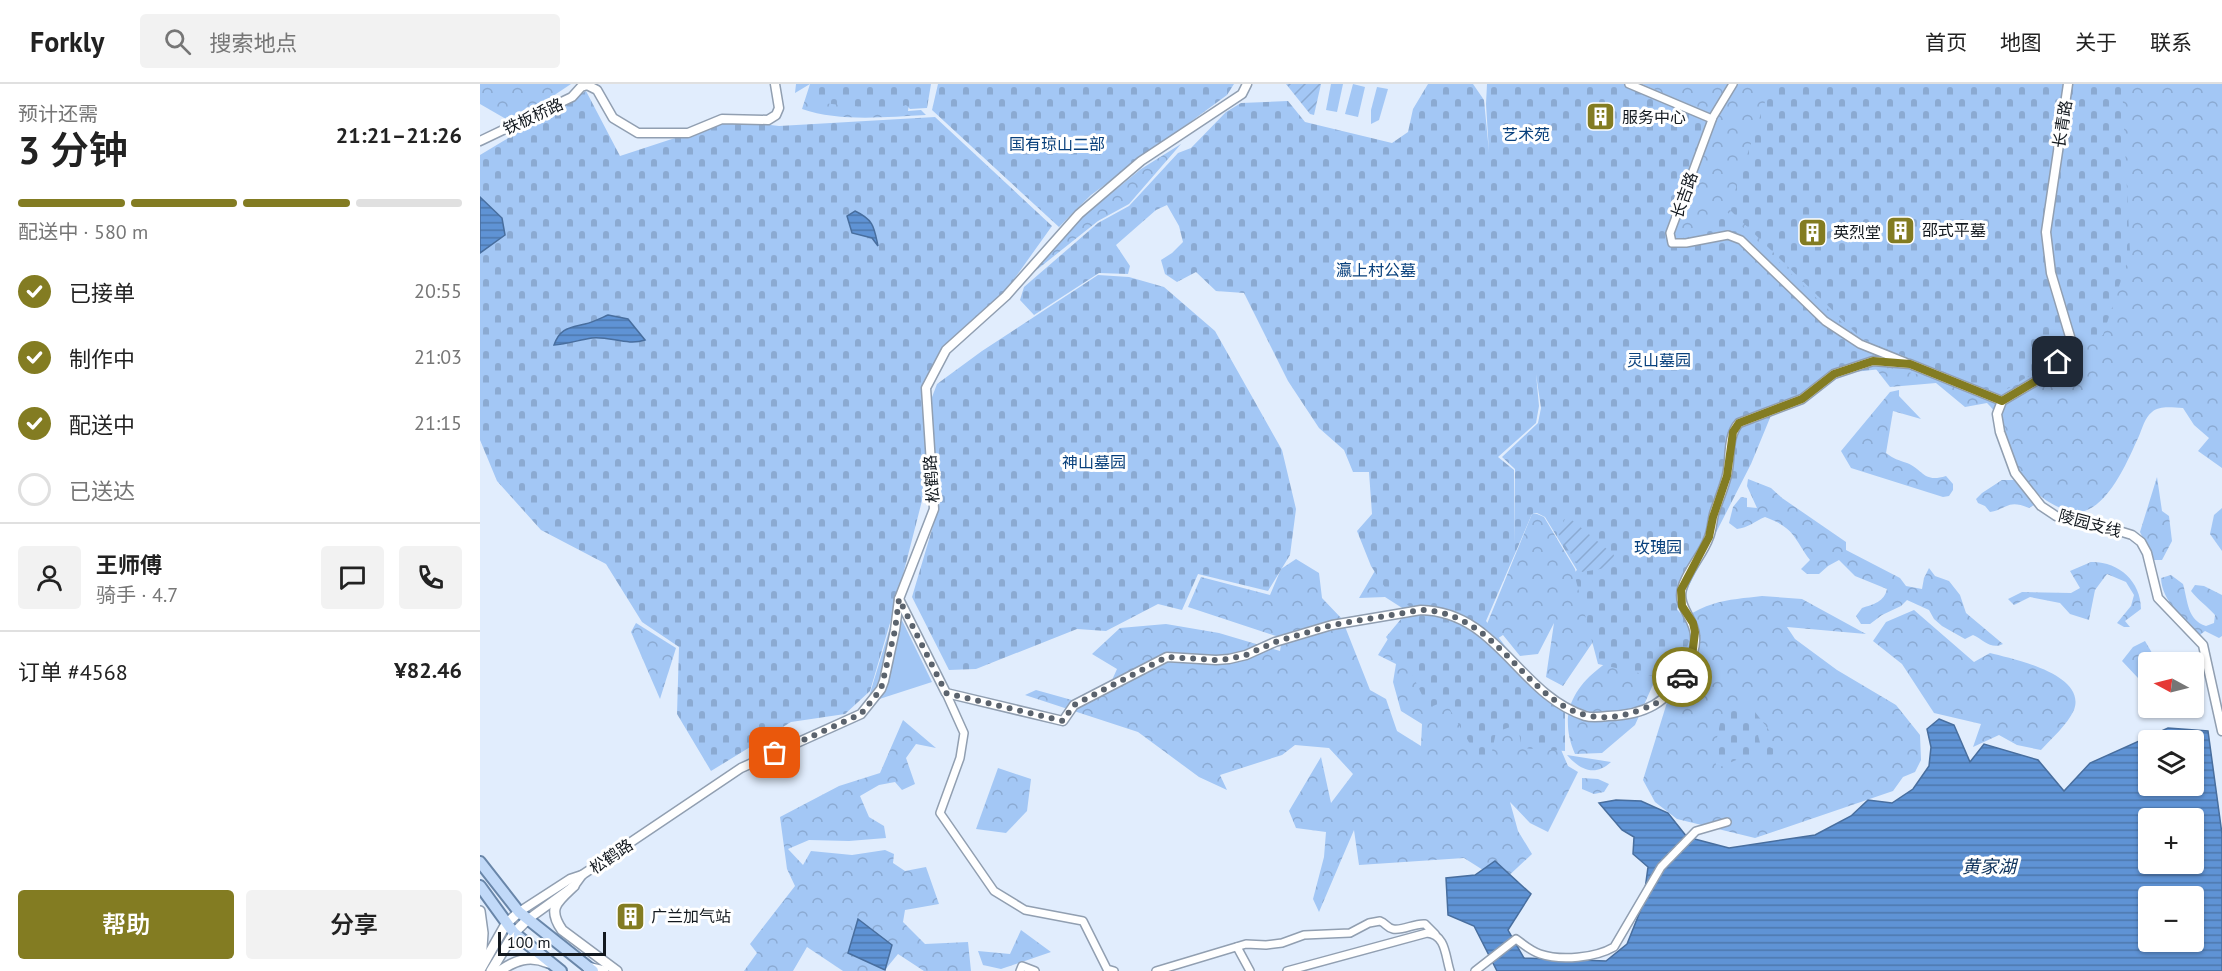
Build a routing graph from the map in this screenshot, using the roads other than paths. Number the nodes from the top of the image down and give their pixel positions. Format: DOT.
graph roads {
  1 [pos="775,84"];
  2 [pos="1247,84"];
  3 [pos="1629,84"];
  4 [pos="1733,84"];
  5 [pos="2068,84"];
  6 [pos="1712,119"];
  7 [pos="480,141"];
  8 [pos="1910,364"];
  9 [pos="2002,401"];
  10 [pos="899,599"];
  11 [pos="946,693"];
  12 [pos="2222,731"];
  13 [pos="1727,822"];
  14 [pos="480,862"];
  15 [pos="582,875"];
  16 [pos="480,886"];
  17 [pos="574,886"];
  18 [pos="557,903"];
  19 [pos="480,911"];
  20 [pos="523,916"];
  21 [pos="506,924"];
  22 [pos="514,933"];
  23 [pos="1435,934"];
  24 [pos="1237,947"];
  25 [pos="480,969"];
  26 [pos="558,969"];
  27 [pos="596,970"];
  28 [pos="491,971"];
  29 [pos="500,971"];
  30 [pos="617,971"];
  31 [pos="1020,971"];
  32 [pos="1035,971"];
  33 [pos="1114,971"];
  34 [pos="1156,971"];
  35 [pos="1250,971"];
  36 [pos="1287,971"];
  37 [pos="1450,971"];
  38 [pos="1475,971"];
  1 -- 7 [label="street, 铁板桥路"];
  2 -- 10 [label="street, 松鹤路"];
  3 -- 6 [label="street"];
  4 -- 6 [label="street, 长吉路"];
  5 -- 9 [label="street, 长青路"];
  6 -- 8 [label="street, 长吉路"];
  8 -- 9 [label="street"];
  8 -- 11 [label="street"];
  9 -- 12 [label="street, 陵园支线"];
  10 -- 11 [label="street"];
  10 -- 15 [label="street, 松鹤路"];
  11 -- 33 [label="street"];
  13 -- 38 [label="street"];
  14 -- 20 [label="main road"];
  15 -- 17 [label="street, 松鹤路"];
  15 -- 20 [label="street, 松鹤路"];
  16 -- 21 [label="main road"];
  17 -- 18 [label="main road"];
  17 -- 20 [label="street, 松鹤路"];
  18 -- 27 [label="main road"];
  18 -- 30 [label="main road"];
  19 -- 25 [label="main road"];
  20 -- 21 [label="main road"];
  20 -- 22 [label="main road"];
  20 -- 27 [label="main road"];
  21 -- 22 [label="main road"];
  21 -- 25 [label="main road"];
  22 -- 26 [label="main road"];
  22 -- 28 [label="main road"];
  23 -- 24 [label="street"];
  23 -- 36 [label="street"];
  23 -- 37 [label="street"];
  24 -- 34 [label="street"];
  24 -- 35 [label="street"];
  26 -- 29 [label="main road"];
  31 -- 32 [label="street"];
}
